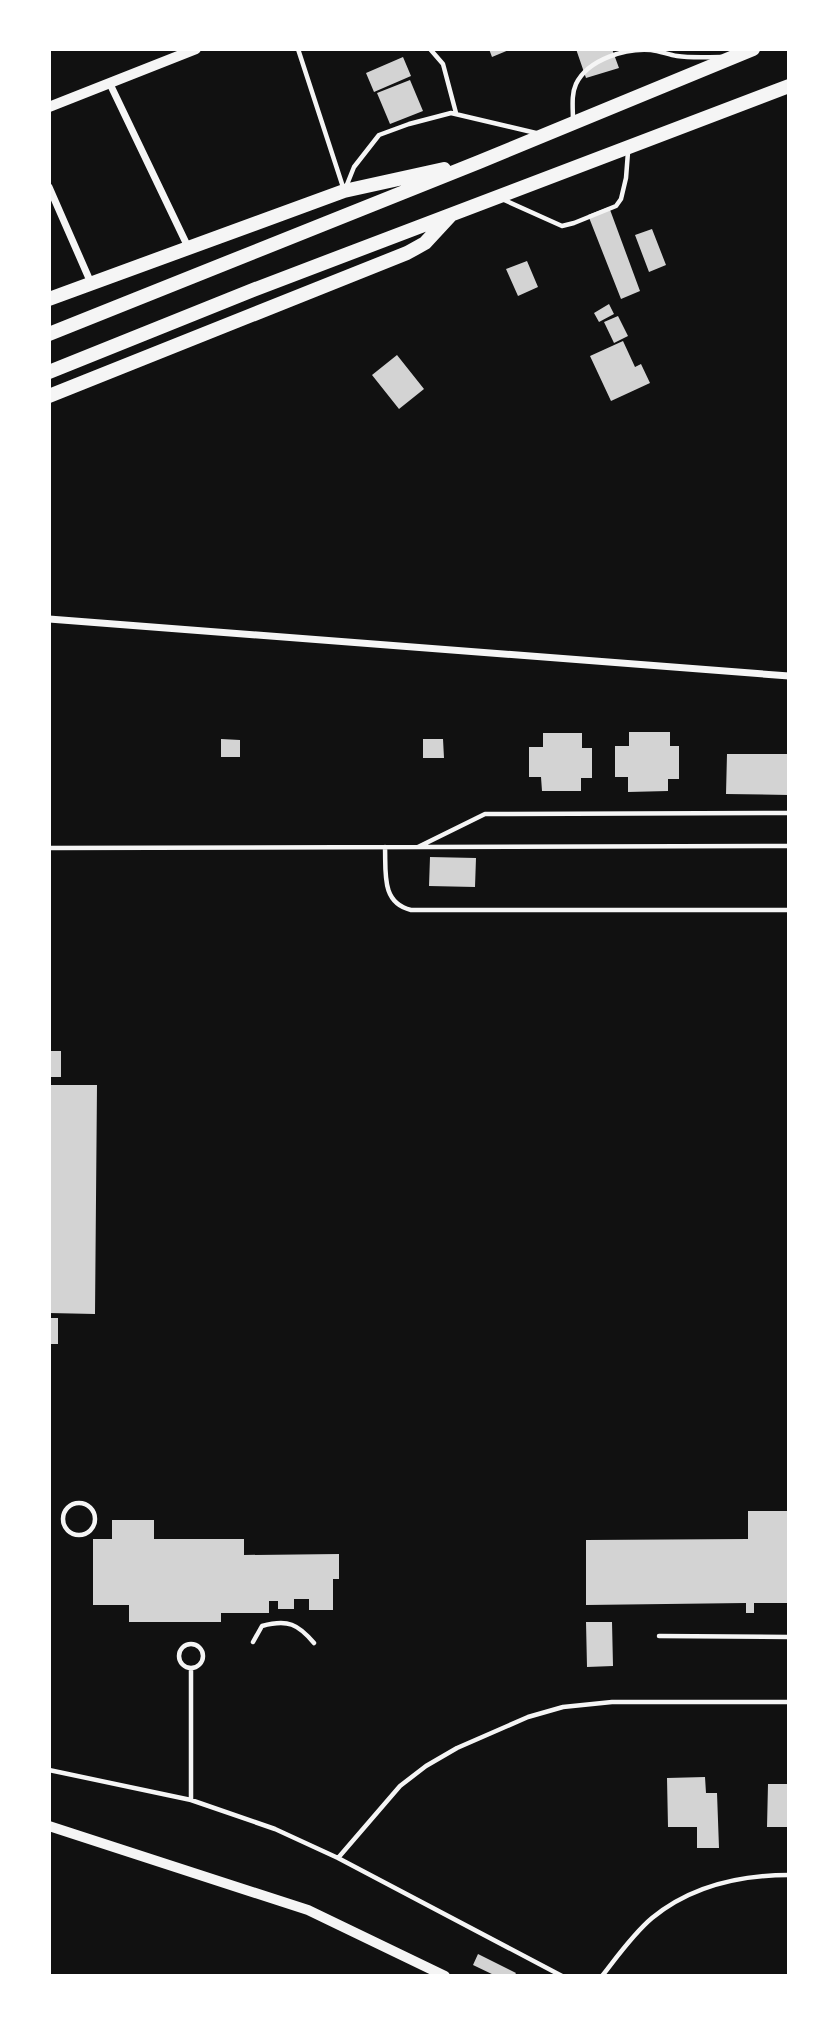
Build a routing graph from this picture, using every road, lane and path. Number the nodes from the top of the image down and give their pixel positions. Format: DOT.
graph roads {
  1 [pos="196,49"];
  2 [pos="298,49"];
  3 [pos="430,49"];
  4 [pos="753,49"];
  5 [pos="626,50"];
  6 [pos="732,57"];
  7 [pos="110,84"];
  8 [pos="786,87"];
  9 [pos="49,107"];
  10 [pos="456,113"];
  11 [pos="573,122"];
  12 [pos="542,134"];
  13 [pos="629,147"];
  14 [pos="480,162"];
  15 [pos="49,187"];
  16 [pos="344,191"];
  17 [pos="498,197"];
  18 [pos="451,215"];
  19 [pos="188,247"];
  20 [pos="91,283"];
  21 [pos="49,299"];
  22 [pos="49,334"];
  23 [pos="49,372"];
  24 [pos="49,396"];
  25 [pos="49,619"];
  26 [pos="789,676"];
  27 [pos="789,813"];
  28 [pos="789,846"];
  29 [pos="385,847"];
  30 [pos="417,847"];
  31 [pos="49,848"];
  32 [pos="789,910"];
  33 [pos="78,1534"];
  34 [pos="659,1636"];
  35 [pos="789,1637"];
  36 [pos="253,1642"];
  37 [pos="314,1643"];
  38 [pos="191,1668"];
  39 [pos="789,1702"];
  40 [pos="49,1770"];
  41 [pos="191,1800"];
  42 [pos="49,1826"];
  43 [pos="338,1858"];
  44 [pos="789,1875"];
  45 [pos="446,1976"];
  46 [pos="562,1976"];
  47 [pos="602,1976"];
  1 -- 7 [label="street"];
  2 -- 16 [label="lane"];
  3 -- 10 [label="lane"];
  4 -- 6 [label="highway"];
  5 -- 6 [label="lane"];
  5 -- 11 [label="lane"];
  6 -- 11 [label="highway"];
  7 -- 9 [label="street"];
  7 -- 19 [label="street"];
  8 -- 13 [label="highway"];
  10 -- 12 [label="lane"];
  10 -- 16 [label="lane"];
  11 -- 12 [label="highway"];
  12 -- 14 [label="highway"];
  13 -- 17 [label="highway"];
  13 -- 17 [label="lane"];
  14 -- 16 [label="highway"];
  14 -- 22 [label="highway"];
  15 -- 20 [label="street"];
  16 -- 19 [label="highway"];
  17 -- 18 [label="highway"];
  18 -- 23 [label="highway"];
  18 -- 24 [label="highway"];
  19 -- 20 [label="highway"];
  20 -- 21 [label="highway"];
  25 -- 26 [label="street"];
  27 -- 30 [label="lane"];
  28 -- 30 [label="lane"];
  29 -- 30 [label="lane"];
  29 -- 31 [label="lane"];
  29 -- 32 [label="lane"];
  33 -- 33 [label="lane"];
  34 -- 35 [label="lane"];
  36 -- 37 [label="lane"];
  38 -- 38 [label="lane"];
  38 -- 41 [label="lane"];
  39 -- 43 [label="lane"];
  40 -- 41 [label="lane"];
  41 -- 43 [label="lane"];
  42 -- 45 [label="street"];
  43 -- 46 [label="lane"];
  44 -- 47 [label="lane"];
}
